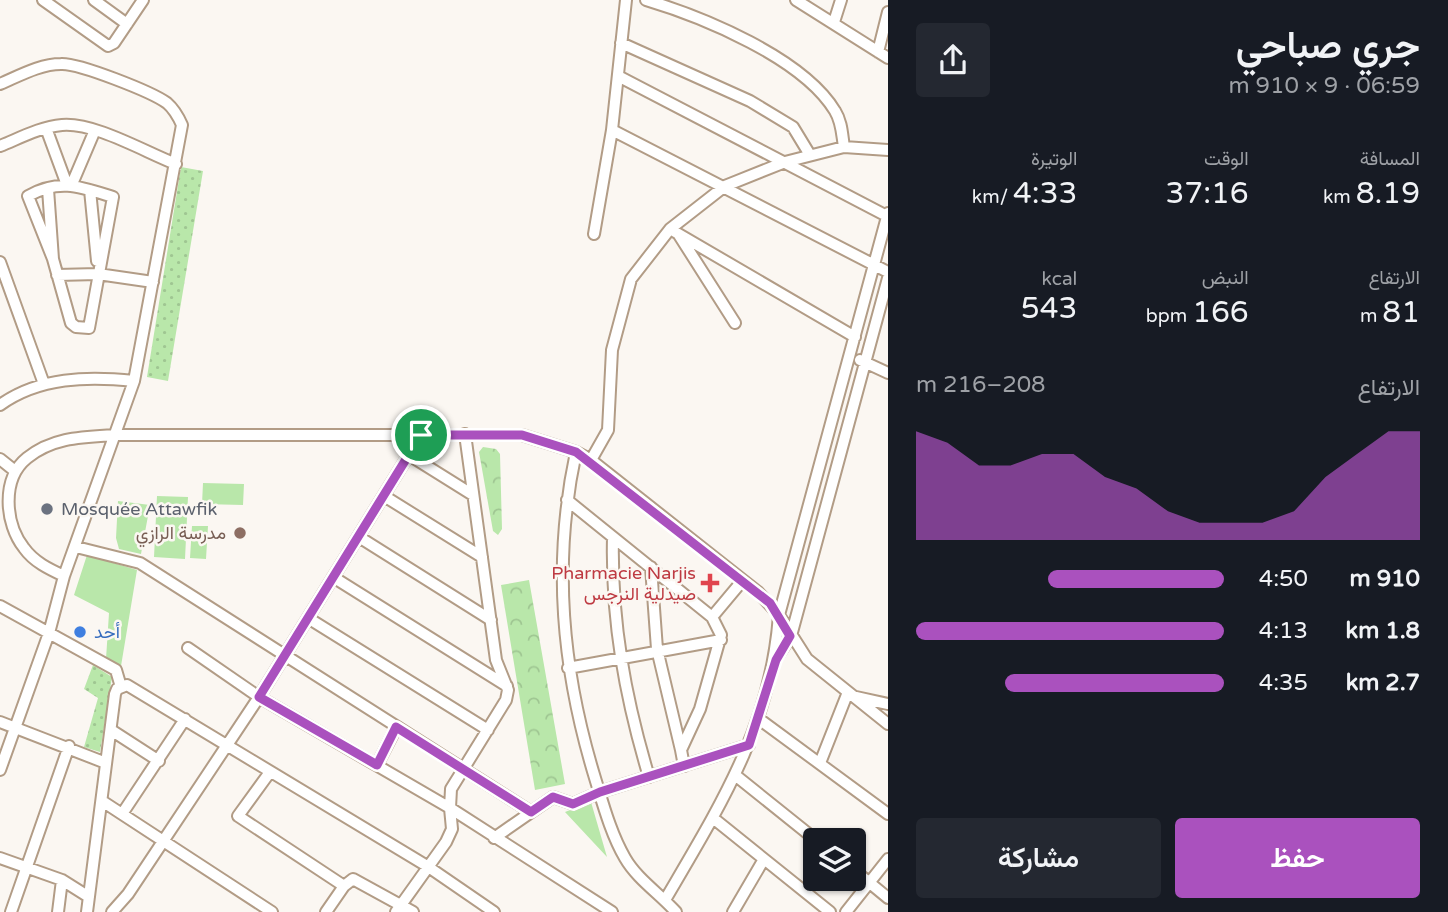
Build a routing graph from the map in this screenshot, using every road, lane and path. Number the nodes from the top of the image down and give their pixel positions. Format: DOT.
graph roads {
  1 [pos="43,0"];
  2 [pos="94,0"];
  3 [pos="143,0"];
  4 [pos="626,0"];
  5 [pos="646,0"];
  6 [pos="796,0"];
  7 [pos="841,0"];
  8 [pos="888,12"];
  9 [pos="834,22"];
  10 [pos="127,24"];
  11 [pos="621,43"];
  12 [pos="883,55"];
  13 [pos="618,76"];
  14 [pos="0,84"];
  15 [pos="46,128"];
  16 [pos="95,130"];
  17 [pos="612,130"];
  18 [pos="0,146"];
  19 [pos="845,147"];
  20 [pos="888,150"];
  21 [pos="810,155"];
  22 [pos="785,162"];
  23 [pos="176,164"];
  24 [pos="69,184"];
  25 [pos="725,186"];
  26 [pos="48,189"];
  27 [pos="90,190"];
  28 [pos="888,214"];
  29 [pos="674,231"];
  30 [pos="594,234"];
  31 [pos="52,259"];
  32 [pos="0,262"];
  33 [pos="875,266"];
  34 [pos="888,272"];
  35 [pos="98,274"];
  36 [pos="57,275"];
  37 [pos="888,278"];
  38 [pos="153,282"];
  39 [pos="5,293"];
  40 [pos="735,323"];
  41 [pos="855,337"];
  42 [pos="851,355"];
  43 [pos="865,362"];
  44 [pos="888,373"];
  45 [pos="134,381"];
  46 [pos="44,384"];
  47 [pos="0,405"];
  48 [pos="465,434"];
  49 [pos="115,435"];
  50 [pos="421,435"];
  51 [pos="576,452"];
  52 [pos="410,455"];
  53 [pos="0,459"];
  54 [pos="591,460"];
  55 [pos="15,471"];
  56 [pos="5,484"];
  57 [pos="473,495"];
  58 [pos="384,496"];
  59 [pos="567,500"];
  60 [pos="359,537"];
  61 [pos="613,537"];
  62 [pos="76,547"];
  63 [pos="482,557"];
  64 [pos="651,567"];
  65 [pos="64,576"];
  66 [pos="333,577"];
  67 [pos="743,580"];
  68 [pos="0,606"];
  69 [pos="779,615"];
  70 [pos="712,617"];
  71 [pos="308,618"];
  72 [pos="491,620"];
  73 [pos="49,633"];
  74 [pos="790,636"];
  75 [pos="720,640"];
  76 [pos="188,648"];
  77 [pos="657,649"];
  78 [pos="619,656"];
  79 [pos="283,657"];
  80 [pos="776,660"];
  81 [pos="568,668"];
  82 [pos="507,686"];
  83 [pos="121,687"];
  84 [pos="851,695"];
  85 [pos="259,697"];
  86 [pos="888,704"];
  87 [pos="186,719"];
  88 [pos="759,719"];
  89 [pos="0,722"];
  90 [pos="888,724"];
  91 [pos="15,727"];
  92 [pos="396,727"];
  93 [pos="111,730"];
  94 [pos="488,730"];
  95 [pos="227,744"];
  96 [pos="749,745"];
  97 [pos="69,746"];
  98 [pos="681,750"];
  99 [pos="159,761"];
  100 [pos="106,763"];
  101 [pos="820,763"];
  102 [pos="377,765"];
  103 [pos="684,765"];
  104 [pos="0,770"];
  105 [pos="463,770"];
  106 [pos="270,772"];
  107 [pos="735,775"];
  108 [pos="649,776"];
  109 [pos="600,792"];
  110 [pos="102,801"];
  111 [pos="450,808"];
  112 [pos="531,812"];
  113 [pos="122,814"];
  114 [pos="888,814"];
  115 [pos="713,818"];
  116 [pos="803,829"];
  117 [pos="494,838"];
  118 [pos="162,841"];
  119 [pos="0,858"];
  120 [pos="764,859"];
  121 [pos="888,859"];
  122 [pos="427,866"];
  123 [pos="27,868"];
  124 [pos="62,880"];
  125 [pos="866,880"];
  126 [pos="870,883"];
  127 [pos="344,886"];
  128 [pos="89,897"];
  129 [pos="888,898"];
  130 [pos="665,900"];
  131 [pos="398,908"];
  132 [pos="11,912"];
  133 [pos="58,912"];
  134 [pos="87,912"];
  135 [pos="112,912"];
  136 [pos="272,912"];
  137 [pos="326,912"];
  138 [pos="413,912"];
  139 [pos="494,912"];
  140 [pos="612,912"];
  141 [pos="676,912"];
  142 [pos="733,912"];
  143 [pos="830,912"];
  144 [pos="846,912"];
  1 -- 10 [label="street"];
  2 -- 10 [label="street"];
  3 -- 10 [label="street"];
  4 -- 11 [label="street"];
  5 -- 19 [label="street"];
  6 -- 9 [label="street"];
  7 -- 9 [label="street"];
  8 -- 12 [label="street"];
  9 -- 12 [label="street"];
  11 -- 13 [label="street"];
  11 -- 21 [label="street"];
  13 -- 17 [label="street"];
  13 -- 22 [label="street"];
  14 -- 23 [label="street"];
  15 -- 16 [label="street"];
  15 -- 18 [label="street"];
  15 -- 24 [label="street"];
  16 -- 23 [label="street"];
  16 -- 24 [label="street"];
  17 -- 25 [label="street"];
  17 -- 30 [label="street"];
  19 -- 20 [label="street"];
  19 -- 21 [label="street"];
  21 -- 22 [label="street"];
  22 -- 25 [label="street"];
  22 -- 28 [label="street"];
  23 -- 38 [label="street"];
  24 -- 26 [label="street"];
  24 -- 27 [label="street"];
  25 -- 29 [label="street"];
  25 -- 33 [label="street"];
  26 -- 31 [label="street"];
  26 -- 31 [label="street"];
  27 -- 35 [label="street"];
  27 -- 35 [label="street"];
  28 -- 33 [label="street"];
  29 -- 40 [label="street"];
  29 -- 41 [label="street"];
  29 -- 54 [label="street"];
  31 -- 36 [label="street"];
  32 -- 39 [label="street"];
  33 -- 34 [label="street"];
  33 -- 41 [label="street"];
  35 -- 36 [label="street"];
  35 -- 36 [label="street"];
  35 -- 38 [label="street"];
  37 -- 43 [label="street"];
  38 -- 45 [label="street"];
  39 -- 46 [label="street"];
  41 -- 42 [label="street"];
  42 -- 43 [label="street"];
  42 -- 69 [label="street"];
  43 -- 44 [label="street"];
  43 -- 74 [label="street"];
  45 -- 46 [label="street"];
  45 -- 49 [label="street"];
  46 -- 47 [label="street"];
  48 -- 50 [label="street"];
  48 -- 51 [label="street"];
  48 -- 57 [label="street"];
  49 -- 50 [label="street"];
  49 -- 55 [label="street"];
  49 -- 62 [label="street"];
  50 -- 52 [label="street"];
  51 -- 54 [label="street"];
  51 -- 59 [label="street"];
  52 -- 57 [label="street"];
  52 -- 58 [label="street"];
  53 -- 55 [label="street"];
  54 -- 67 [label="street"];
  55 -- 56 [label="street"];
  56 -- 65 [label="street"];
  57 -- 63 [label="street"];
  58 -- 60 [label="street"];
  58 -- 63 [label="street"];
  59 -- 61 [label="street"];
  59 -- 81 [label="street"];
  60 -- 66 [label="street"];
  60 -- 72 [label="street"];
  61 -- 64 [label="street"];
  61 -- 78 [label="street"];
  62 -- 65 [label="street"];
  62 -- 79 [label="street"];
  63 -- 72 [label="street"];
  64 -- 70 [label="street"];
  64 -- 77 [label="street"];
  65 -- 73 [label="street"];
  66 -- 71 [label="street"];
  66 -- 82 [label="street"];
  67 -- 69 [label="street"];
  67 -- 70 [label="street"];
  68 -- 73 [label="street"];
  69 -- 74 [label="street"];
  69 -- 80 [label="street"];
  70 -- 75 [label="street"];
  71 -- 79 [label="street"];
  71 -- 94 [label="street"];
  72 -- 82 [label="street"];
  73 -- 83 [label="street"];
  73 -- 91 [label="street"];
  74 -- 80 [label="street"];
  74 -- 84 [label="street"];
  75 -- 77 [label="street"];
  75 -- 98 [label="street"];
  76 -- 85 [label="street"];
  77 -- 78 [label="street"];
  77 -- 98 [label="street"];
  78 -- 81 [label="street"];
  78 -- 108 [label="street"];
  79 -- 85 [label="street"];
  79 -- 92 [label="street"];
  80 -- 88 [label="street"];
  81 -- 109 [label="street"];
  82 -- 94 [label="street"];
  83 -- 87 [label="street"];
  83 -- 93 [label="street"];
  84 -- 86 [label="street"];
  84 -- 90 [label="street"];
  84 -- 101 [label="street"];
  85 -- 95 [label="street"];
  85 -- 102 [label="street"];
  87 -- 95 [label="street"];
  87 -- 99 [label="street"];
  88 -- 96 [label="street"];
  88 -- 101 [label="street"];
  89 -- 91 [label="street"];
  91 -- 97 [label="street"];
  91 -- 104 [label="street"];
  92 -- 102 [label="street"];
  92 -- 105 [label="street"];
  93 -- 99 [label="street"];
  93 -- 100 [label="street"];
  94 -- 105 [label="street"];
  95 -- 106 [label="street"];
  95 -- 118 [label="street"];
  96 -- 103 [label="street"];
  96 -- 107 [label="street"];
  97 -- 100 [label="street"];
  97 -- 123 [label="street"];
  98 -- 103 [label="street"];
  99 -- 113 [label="street"];
  100 -- 110 [label="street"];
  101 -- 114 [label="street"];
  102 -- 111 [label="street"];
  103 -- 108 [label="street"];
  105 -- 111 [label="street"];
  105 -- 112 [label="street"];
  106 -- 122 [label="street"];
  106 -- 127 [label="street"];
  107 -- 115 [label="street"];
  107 -- 116 [label="street"];
  108 -- 109 [label="street"];
  109 -- 112 [label="street"];
  109 -- 130 [label="street"];
  110 -- 113 [label="street"];
  110 -- 128 [label="street"];
  111 -- 117 [label="street"];
  111 -- 122 [label="street"];
  112 -- 117 [label="street"];
  113 -- 118 [label="street"];
  115 -- 120 [label="street"];
  115 -- 130 [label="street"];
  117 -- 140 [label="street"];
  118 -- 135 [label="street"];
  118 -- 136 [label="street"];
  119 -- 123 [label="street"];
  120 -- 142 [label="street"];
  120 -- 143 [label="street"];
  121 -- 126 [label="street"];
  122 -- 131 [label="street"];
  122 -- 139 [label="street"];
  123 -- 124 [label="street"];
  123 -- 132 [label="street"];
  124 -- 128 [label="street"];
  124 -- 133 [label="street"];
  125 -- 126 [label="street"];
  126 -- 129 [label="street"];
  126 -- 144 [label="street"];
  127 -- 131 [label="street"];
  127 -- 137 [label="street"];
  128 -- 134 [label="street"];
  130 -- 141 [label="street"];
  131 -- 138 [label="street"];
}
